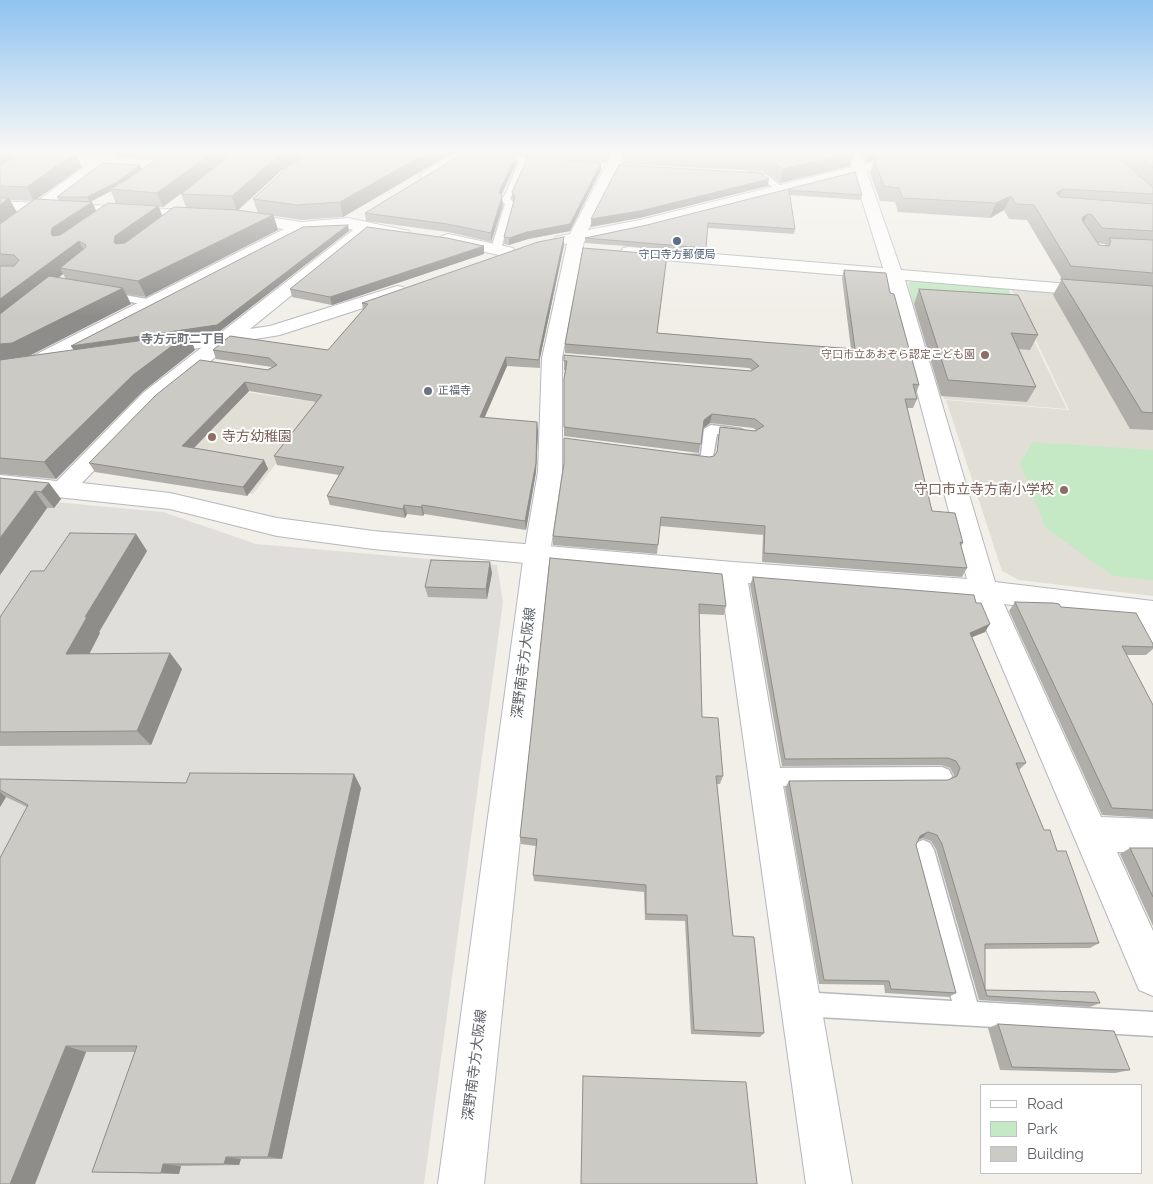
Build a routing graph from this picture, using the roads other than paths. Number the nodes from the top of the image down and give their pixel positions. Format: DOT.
graph roads {
  1 [pos="23,207"];
  2 [pos="110,207"];
  3 [pos="141,207"];
  4 [pos="253,207"];
  5 [pos="509,207"];
  6 [pos="600,207"];
  7 [pos="710,207"];
  8 [pos="873,207"];
  9 [pos="36,208"];
  10 [pos="242,218"];
  11 [pos="360,221"];
  12 [pos="302,227"];
  13 [pos="0,236"];
  14 [pos="543,243"];
  15 [pos="525,247"];
  16 [pos="589,247"];
  17 [pos="502,251"];
  18 [pos="480,262"];
  19 [pos="894,274"];
  20 [pos="417,284"];
  21 [pos="95,293"];
  22 [pos="1153,296"];
  23 [pos="153,303"];
  24 [pos="227,339"];
  25 [pos="139,351"];
  26 [pos="80,359"];
  27 [pos="753,434"];
  28 [pos="678,456"];
  29 [pos="0,483"];
  30 [pos="63,489"];
  31 [pos="537,554"];
  32 [pos="733,572"];
  33 [pos="984,590"];
  34 [pos="1145,611"];
  35 [pos="1153,636"];
  36 [pos="942,776"];
  37 [pos="765,777"];
  38 [pos="1091,834"];
  39 [pos="1153,836"];
  40 [pos="922,850"];
  41 [pos="1150,964"];
  42 [pos="801,1004"];
  43 [pos="968,1014"];
  44 [pos="1153,1024"];
  45 [pos="461,1184"];
  46 [pos="829,1184"];
  1 -- 9 [label="street"];
  2 -- 9 [label="street"];
  3 -- 10 [label="street"];
  4 -- 10 [label="street"];
  5 -- 17 [label="lane"];
  6 -- 16 [label="street, 深野南寺方大阪線"];
  7 -- 16 [label="street"];
  8 -- 19 [label="street"];
  9 -- 13 [label="street"];
  10 -- 12 [label="street"];
  11 -- 12 [label="street"];
  11 -- 17 [label="street"];
  11 -- 24 [label="street"];
  12 -- 23 [label="street"];
  14 -- 16 [label="street"];
  15 -- 17 [label="street"];
  16 -- 19 [label="street"];
  16 -- 31 [label="street, 深野南寺方大阪線"];
  17 -- 18 [label="street"];
  19 -- 22 [label="street"];
  19 -- 33 [label="street"];
  20 -- 24 [label="street"];
  21 -- 23 [label="lane"];
  23 -- 26 [label="street"];
  24 -- 25 [label="street"];
  24 -- 30 [label="street"];
  27 -- 28 [label="lane"];
  29 -- 30 [label="street"];
  30 -- 31 [label="street"];
  31 -- 32 [label="street"];
  31 -- 45 [label="street, 深野南寺方大阪線"];
  32 -- 33 [label="street"];
  32 -- 37 [label="street"];
  33 -- 34 [label="street"];
  33 -- 38 [label="street"];
  34 -- 35 [label="lane"];
  36 -- 37 [label="lane"];
  37 -- 42 [label="street"];
  38 -- 39 [label="street"];
  38 -- 41 [label="street"];
  40 -- 43 [label="lane"];
  42 -- 43 [label="lane"];
  42 -- 46 [label="street"];
  43 -- 44 [label="lane"];
}
